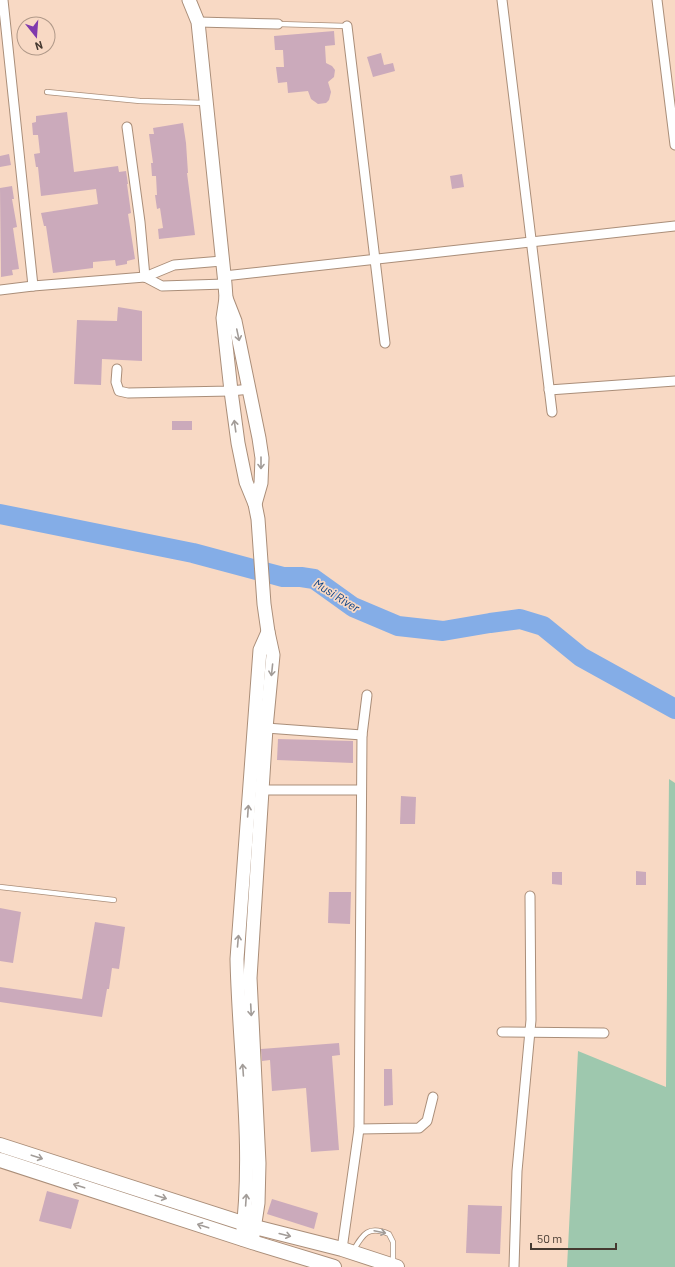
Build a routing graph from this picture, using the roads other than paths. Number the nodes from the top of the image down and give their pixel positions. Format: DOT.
graph roads {
  1 [pos="3,0"];
  2 [pos="188,0"];
  3 [pos="502,0"];
  4 [pos="657,0"];
  5 [pos="198,22"];
  6 [pos="278,24"];
  7 [pos="347,26"];
  8 [pos="670,70"];
  9 [pos="47,92"];
  10 [pos="206,103"];
  11 [pos="127,127"];
  12 [pos="675,145"];
  13 [pos="675,226"];
  14 [pos="531,242"];
  15 [pos="375,259"];
  16 [pos="222,262"];
  17 [pos="145,277"];
  18 [pos="224,280"];
  19 [pos="33,286"];
  20 [pos="0,290"];
  21 [pos="226,298"];
  22 [pos="385,343"];
  23 [pos="117,369"];
  24 [pos="675,381"];
  25 [pos="250,389"];
  26 [pos="549,390"];
  27 [pos="231,391"];
  28 [pos="552,412"];
  29 [pos="255,504"];
  30 [pos="268,632"];
  31 [pos="367,695"];
  32 [pos="266,728"];
  33 [pos="362,735"];
  34 [pos="261,790"];
  35 [pos="361,790"];
  36 [pos="251,854"];
  37 [pos="0,887"];
  38 [pos="530,896"];
  39 [pos="114,900"];
  40 [pos="502,1032"];
  41 [pos="529,1032"];
  42 [pos="604,1033"];
  43 [pos="433,1097"];
  44 [pos="359,1129"];
  45 [pos="0,1145"];
  46 [pos="0,1160"];
  47 [pos="250,1225"];
  48 [pos="247,1241"];
  49 [pos="347,1251"];
  50 [pos="395,1266"];
  51 [pos="334,1267"];
  52 [pos="514,1267"];
  1 -- 19 [label="street"];
  2 -- 5 [label="street"];
  3 -- 14 [label="street"];
  4 -- 8 [label="street"];
  5 -- 6 [label="street"];
  5 -- 10 [label="street"];
  6 -- 7 [label="lane"];
  7 -- 15 [label="street"];
  8 -- 12 [label="street"];
  9 -- 10 [label="lane"];
  10 -- 16 [label="street"];
  11 -- 17 [label="street"];
  13 -- 14 [label="street"];
  14 -- 15 [label="street"];
  14 -- 26 [label="street"];
  15 -- 18 [label="street"];
  15 -- 22 [label="street"];
  16 -- 17 [label="street"];
  16 -- 18 [label="street"];
  17 -- 18 [label="street"];
  17 -- 19 [label="street"];
  18 -- 21 [label="street"];
  19 -- 20 [label="street"];
  21 -- 25 [label="street, one-way"];
  21 -- 27 [label="street"];
  23 -- 27 [label="street"];
  24 -- 26 [label="street"];
  25 -- 27 [label="street"];
  25 -- 29 [label="street, one-way"];
  26 -- 28 [label="street"];
  29 -- 27 [label="street, one-way"];
  29 -- 30 [label="street"];
  30 -- 32 [label="street, one-way"];
  36 -- 30 [label="street, one-way"];
  31 -- 33 [label="street"];
  32 -- 33 [label="street"];
  32 -- 34 [label="street"];
  33 -- 35 [label="street"];
  34 -- 35 [label="street"];
  34 -- 36 [label="street"];
  35 -- 44 [label="street"];
  36 -- 47 [label="street"];
  37 -- 39 [label="lane"];
  38 -- 41 [label="street"];
  40 -- 41 [label="street"];
  41 -- 42 [label="street"];
  41 -- 52 [label="street"];
  43 -- 44 [label="street"];
  44 -- 49 [label="street"];
  45 -- 47 [label="main road, one-way"];
  48 -- 46 [label="main road, one-way"];
  47 -- 48 [label="street"];
  47 -- 49 [label="main road, one-way"];
  48 -- 51 [label="main road"];
  49 -- 50 [label="main road"];
  49 -- 50 [label="lane, one-way"];
}
